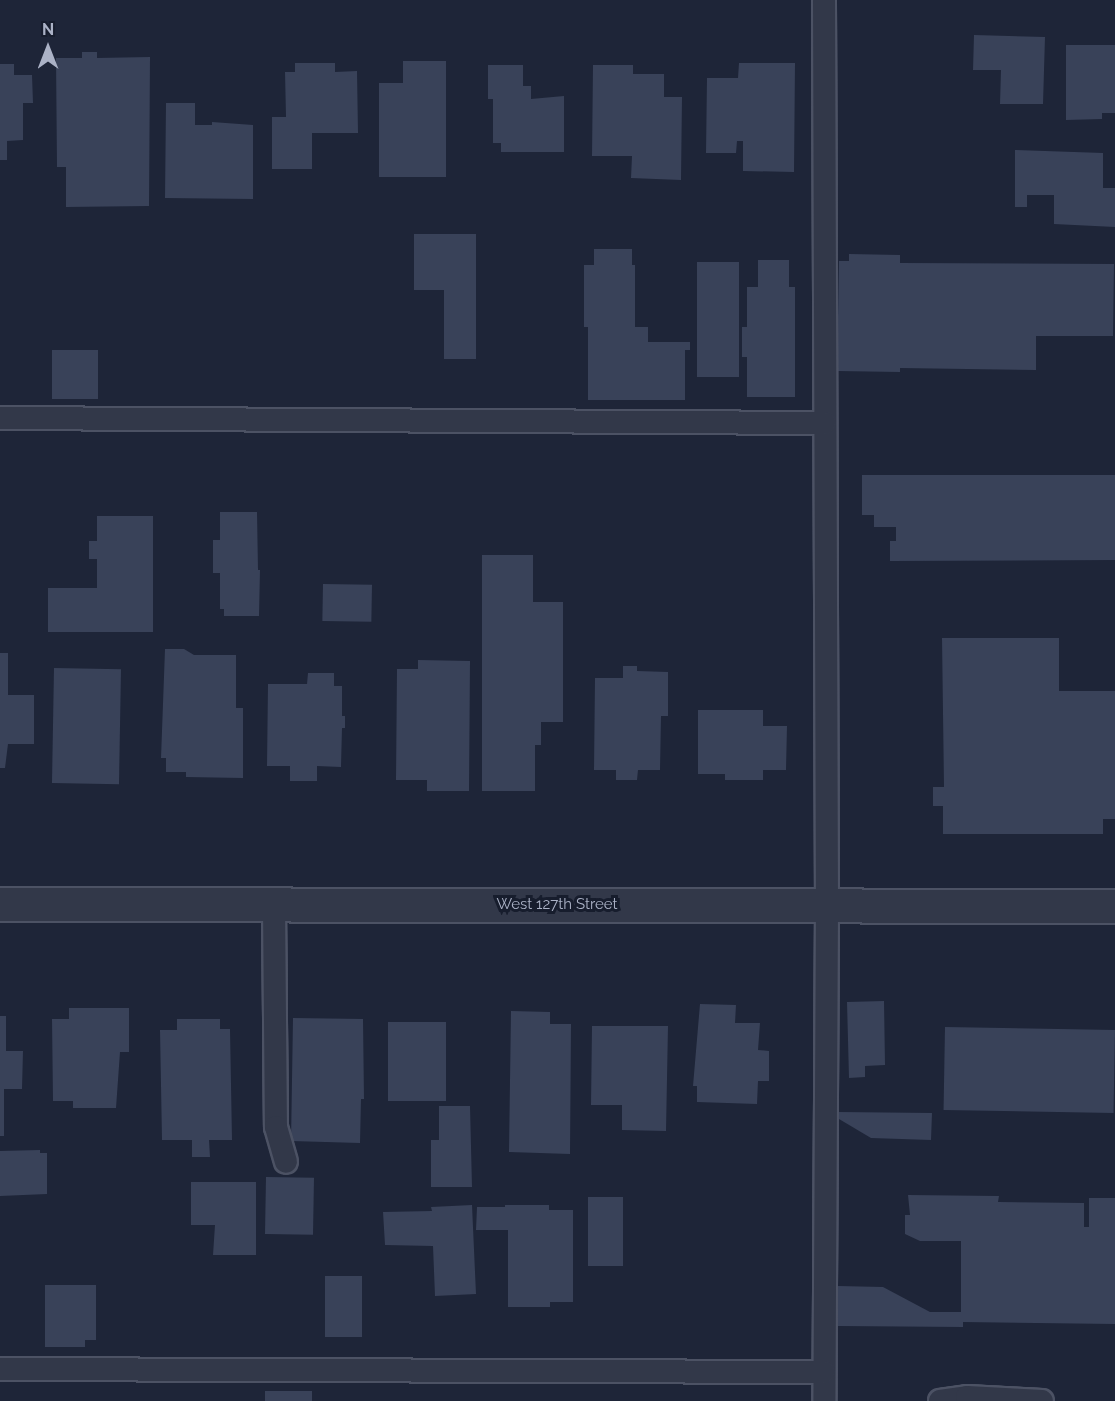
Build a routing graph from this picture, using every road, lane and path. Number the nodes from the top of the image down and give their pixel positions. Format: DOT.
graph roads {
  1 [pos="824,0"];
  2 [pos="0,418"];
  3 [pos="825,423"];
  4 [pos="0,904"];
  5 [pos="274,905"];
  6 [pos="827,906"];
  7 [pos="1115,906"];
  8 [pos="286,1162"];
  9 [pos="0,1369"];
  10 [pos="824,1372"];
  11 [pos="824,1401"];
  12 [pos="940,1401"];
  13 [pos="1042,1401"];
  1 -- 3 [label="lane"];
  2 -- 3 [label="lane"];
  3 -- 6 [label="lane"];
  4 -- 5 [label="street, West 127th Street"];
  5 -- 6 [label="street, West 127th Street"];
  5 -- 8 [label="lane"];
  6 -- 7 [label="street, West 127th Street"];
  6 -- 10 [label="lane"];
  9 -- 10 [label="lane"];
  10 -- 11 [label="lane"];
  12 -- 13 [label="lane"];
}
